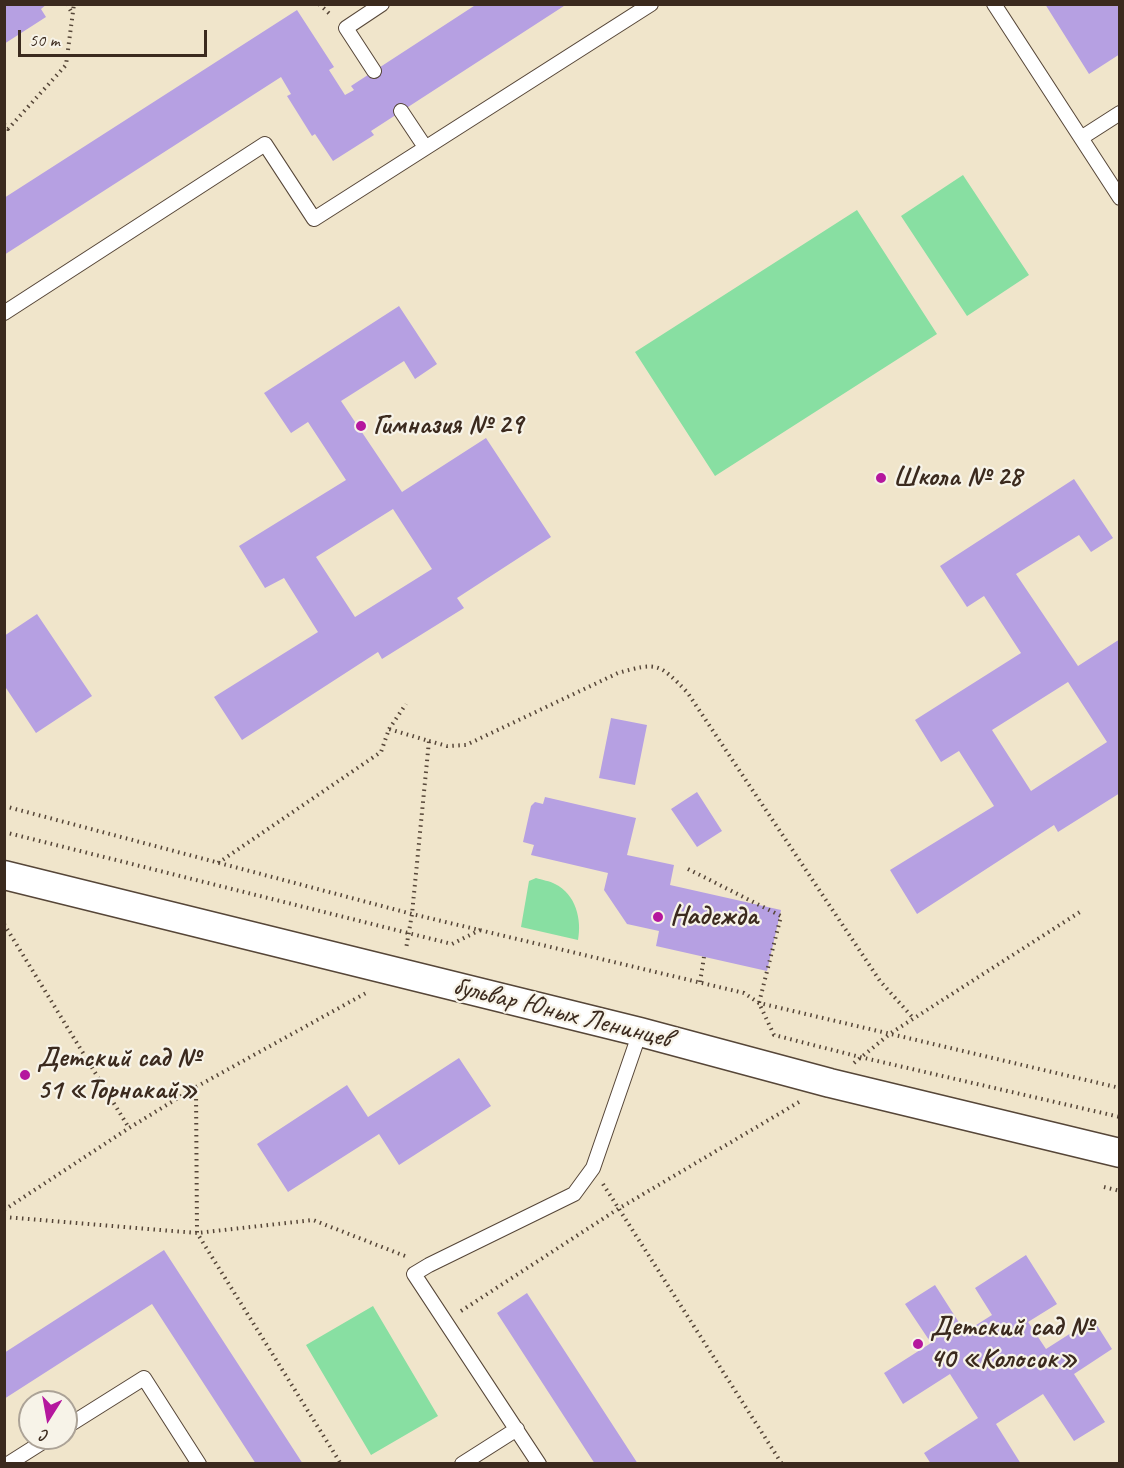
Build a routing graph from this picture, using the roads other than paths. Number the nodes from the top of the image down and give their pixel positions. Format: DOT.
graph roads {
  1 [pos="382,4"];
  2 [pos="651,4"];
  3 [pos="994,4"];
  4 [pos="374,71"];
  5 [pos="401,111"];
  6 [pos="1119,113"];
  7 [pos="1081,138"];
  8 [pos="425,147"];
  9 [pos="1119,198"];
  10 [pos="4,313"];
  11 [pos="4,875"];
  12 [pos="640,1032"];
  13 [pos="1119,1153"];
  14 [pos="78,1419"];
  15 [pos="517,1429"];
  16 [pos="30,1450"];
  17 [pos="8,1464"];
  18 [pos="199,1464"];
  19 [pos="462,1464"];
  20 [pos="539,1464"];
  1 -- 4 [label="lane"];
  2 -- 8 [label="lane"];
  3 -- 7 [label="lane"];
  5 -- 8 [label="lane"];
  6 -- 7 [label="lane"];
  7 -- 9 [label="lane"];
  8 -- 10 [label="lane"];
  11 -- 12 [label="street, бульвар Юных Ленинцев"];
  12 -- 13 [label="street, бульвар Юных Ленинцев"];
  12 -- 15 [label="lane"];
  14 -- 18 [label="lane"];
  15 -- 19 [label="lane"];
  15 -- 20 [label="lane"];
  16 -- 17 [label="lane"];
}
